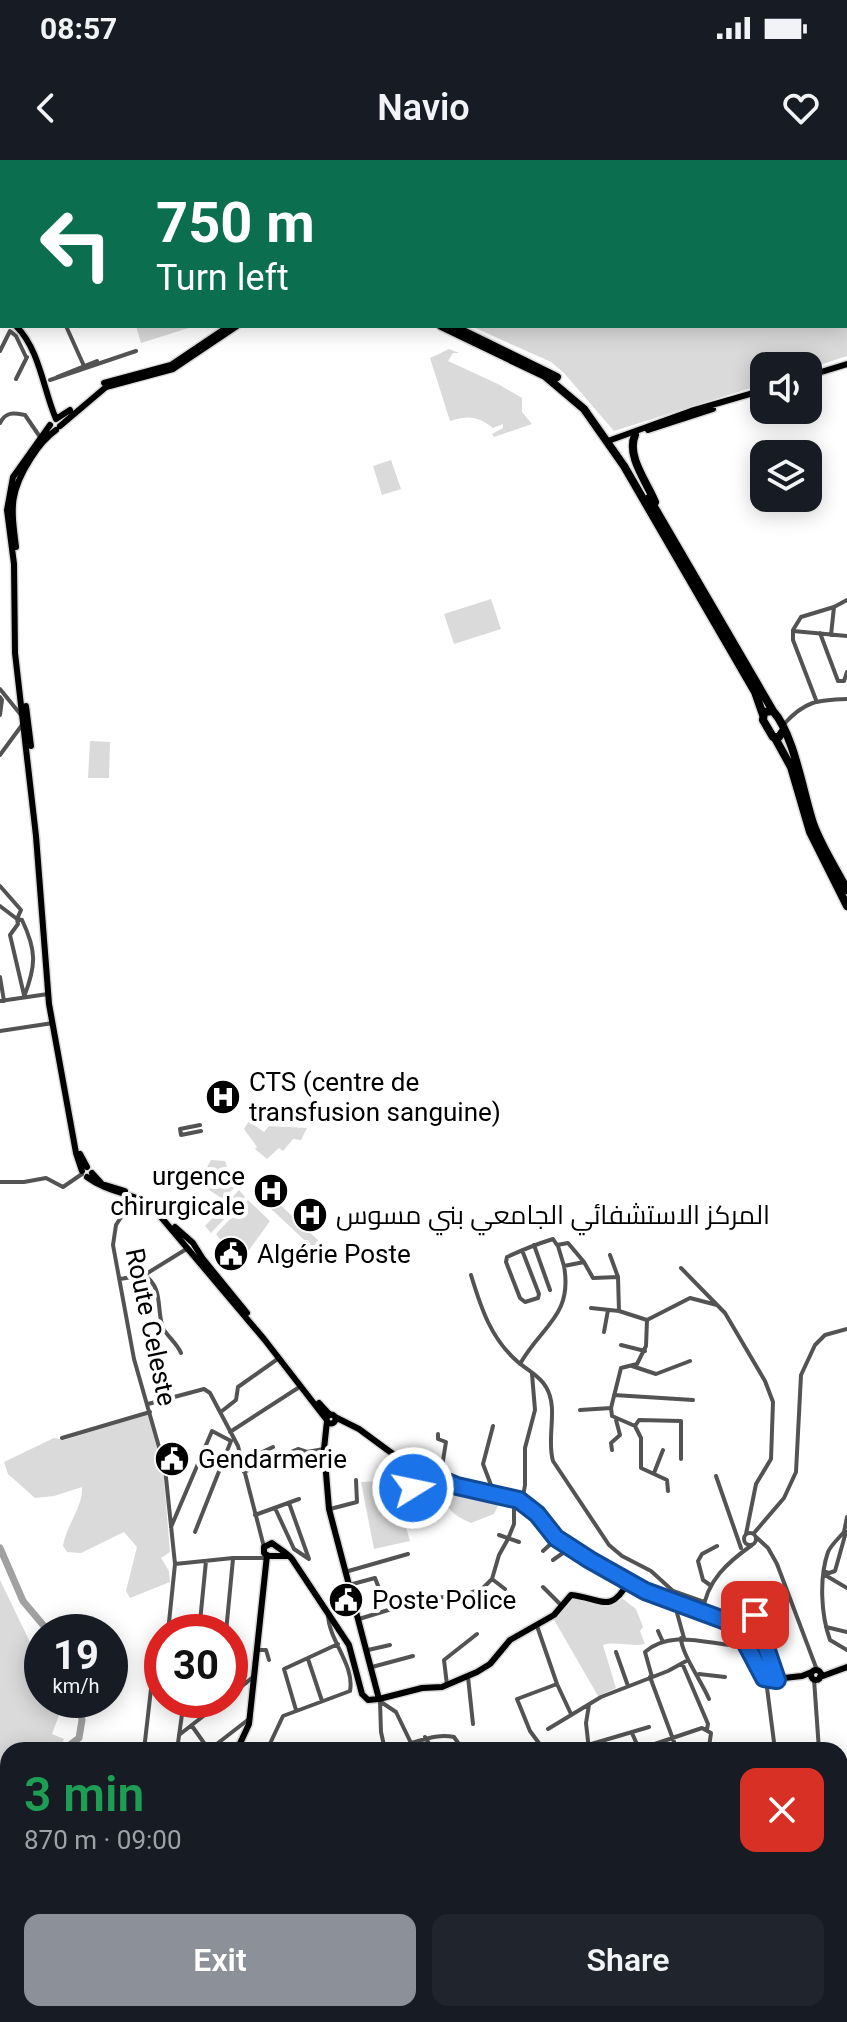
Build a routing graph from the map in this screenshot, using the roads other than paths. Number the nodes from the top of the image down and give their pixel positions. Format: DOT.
graph roads {
  1 [pos="18,328"];
  2 [pos="67,328"];
  3 [pos="445,328"];
  4 [pos="457,328"];
  5 [pos="220,333"];
  6 [pos="0,351"];
  7 [pos="136,351"];
  8 [pos="29,355"];
  9 [pos="111,359"];
  10 [pos="847,365"];
  11 [pos="84,366"];
  12 [pos="822,373"];
  13 [pos="16,379"];
  14 [pos="47,382"];
  15 [pos="750,396"];
  16 [pos="750,396"];
  17 [pos="0,423"];
  18 [pos="55,424"];
  19 [pos="635,435"];
  20 [pos="40,437"];
  21 [pos="612,442"];
  22 [pos="34,449"];
  23 [pos="660,518"];
  24 [pos="10,534"];
  25 [pos="0,535"];
  26 [pos="847,600"];
  27 [pos="834,607"];
  28 [pos="793,631"];
  29 [pos="820,633"];
  30 [pos="831,635"];
  31 [pos="847,636"];
  32 [pos="847,672"];
  33 [pos="0,689"];
  34 [pos="0,697"];
  35 [pos="847,699"];
  36 [pos="816,700"];
  37 [pos="776,714"];
  38 [pos="793,714"];
  39 [pos="0,715"];
  40 [pos="763,715"];
  41 [pos="23,720"];
  42 [pos="783,728"];
  43 [pos="775,738"];
  44 [pos="0,755"];
  45 [pos="0,886"];
  46 [pos="847,890"];
  47 [pos="0,906"];
  48 [pos="847,906"];
  49 [pos="17,919"];
  50 [pos="0,977"];
  51 [pos="48,994"];
  52 [pos="24,997"];
  53 [pos="2,1001"];
  54 [pos="54,1023"];
  55 [pos="0,1031"];
  56 [pos="86,1173"];
  57 [pos="0,1182"];
  58 [pos="134,1197"];
  59 [pos="534,1245"];
  60 [pos="557,1245"];
  61 [pos="190,1247"];
  62 [pos="522,1250"];
  63 [pos="610,1255"];
  64 [pos="584,1262"];
  65 [pos="564,1266"];
  66 [pos="681,1268"];
  67 [pos="144,1275"];
  68 [pos="471,1275"];
  69 [pos="618,1277"];
  70 [pos="120,1279"];
  71 [pos="550,1290"];
  72 [pos="717,1305"];
  73 [pos="591,1308"];
  74 [pos="608,1310"];
  75 [pos="619,1311"];
  76 [pos="647,1320"];
  77 [pos="847,1329"];
  78 [pos="604,1332"];
  79 [pos="621,1345"];
  80 [pos="645,1351"];
  81 [pos="181,1353"];
  82 [pos="279,1358"];
  83 [pos="690,1361"];
  84 [pos="520,1364"];
  85 [pos="632,1366"];
  86 [pos="531,1373"];
  87 [pos="301,1386"];
  88 [pos="614,1395"];
  89 [pos="693,1400"];
  90 [pos="148,1404"];
  91 [pos="611,1408"];
  92 [pos="580,1410"];
  93 [pos="221,1411"];
  94 [pos="150,1412"];
  95 [pos="330,1420"];
  96 [pos="616,1420"];
  97 [pos="493,1426"];
  98 [pos="635,1426"];
  99 [pos="230,1432"];
  100 [pos="438,1434"];
  101 [pos="62,1438"];
  102 [pos="232,1440"];
  103 [pos="273,1447"];
  104 [pos="324,1449"];
  105 [pos="612,1450"];
  106 [pos="663,1450"];
  107 [pos="681,1459"];
  108 [pos="243,1461"];
  109 [pos="244,1472"];
  110 [pos="654,1473"];
  111 [pos="716,1476"];
  112 [pos="440,1479"];
  113 [pos="356,1480"];
  114 [pos="668,1491"];
  115 [pos="494,1493"];
  116 [pos="428,1495"];
  117 [pos="299,1499"];
  118 [pos="520,1501"];
  119 [pos="289,1503"];
  120 [pos="275,1508"];
  121 [pos="329,1509"];
  122 [pos="255,1515"];
  123 [pos="847,1517"];
  124 [pos="170,1530"];
  125 [pos="195,1532"];
  126 [pos="846,1532"];
  127 [pos="499,1535"];
  128 [pos="745,1537"];
  129 [pos="556,1538"];
  130 [pos="508,1539"];
  131 [pos="755,1539"];
  132 [pos="519,1542"];
  133 [pos="717,1546"];
  134 [pos="570,1548"];
  135 [pos="741,1548"];
  136 [pos="269,1551"];
  137 [pos="543,1551"];
  138 [pos="408,1554"];
  139 [pos="738,1555"];
  140 [pos="233,1558"];
  141 [pos="553,1560"];
  142 [pos="206,1561"];
  143 [pos="175,1564"];
  144 [pos="345,1572"];
  145 [pos="824,1573"];
  146 [pos="492,1579"];
  147 [pos="628,1582"];
  148 [pos="349,1585"];
  149 [pos="710,1585"];
  150 [pos="543,1587"];
  151 [pos="847,1588"];
  152 [pos="505,1589"];
  153 [pos="380,1591"];
  154 [pos="759,1599"];
  155 [pos="704,1602"];
  156 [pos="562,1606"];
  157 [pos="703,1612"];
  158 [pos="677,1613"];
  159 [pos="170,1614"];
  160 [pos="201,1614"];
  161 [pos="228,1614"];
  162 [pos="328,1615"];
  163 [pos="359,1619"];
  164 [pos="537,1626"];
  165 [pos="825,1626"];
  166 [pos="658,1631"];
  167 [pos="847,1632"];
  168 [pos="477,1634"];
  169 [pos="683,1638"];
  170 [pos="663,1642"];
  171 [pos="338,1644"];
  172 [pos="390,1645"];
  173 [pos="747,1646"];
  174 [pos="257,1650"];
  175 [pos="368,1650"];
  176 [pos="847,1650"];
  177 [pos="616,1652"];
  178 [pos="413,1656"];
  179 [pos="308,1659"];
  180 [pos="269,1660"];
  181 [pos="685,1662"];
  182 [pos="372,1667"];
  183 [pos="847,1667"];
  184 [pos="698,1674"];
  185 [pos="815,1675"];
  186 [pos="253,1677"];
  187 [pos="468,1677"];
  188 [pos="651,1677"];
  189 [pos="725,1677"];
  190 [pos="766,1680"];
  191 [pos="777,1680"];
  192 [pos="248,1681"];
  193 [pos="557,1684"];
  194 [pos="447,1685"];
  195 [pos="628,1686"];
  196 [pos="709,1699"];
  197 [pos="380,1700"];
  198 [pos="322,1701"];
  199 [pos="590,1703"];
  200 [pos="296,1710"];
  201 [pos="571,1714"];
  202 [pos="148,1718"];
  203 [pos="181,1718"];
  204 [pos="201,1718"];
  205 [pos="249,1719"];
  206 [pos="473,1724"];
  207 [pos="191,1726"];
  208 [pos="649,1727"];
  209 [pos="548,1729"];
  210 [pos="707,1729"];
  211 [pos="632,1733"];
  212 [pos="179,1735"];
  213 [pos="672,1736"];
  214 [pos="425,1737"];
  215 [pos="145,1742"];
  216 [pos="178,1742"];
  217 [pos="203,1742"];
  218 [pos="219,1742"];
  219 [pos="240,1742"];
  220 [pos="270,1742"];
  221 [pos="383,1742"];
  222 [pos="411,1742"];
  223 [pos="413,1742"];
  224 [pos="428,1742"];
  225 [pos="457,1742"];
  226 [pos="538,1742"];
  227 [pos="588,1742"];
  228 [pos="606,1742"];
  229 [pos="635,1742"];
  230 [pos="657,1742"];
  231 [pos="674,1742"];
  232 [pos="710,1742"];
  233 [pos="773,1742"];
  234 [pos="818,1742"];
  1 -- 8 [label="main road"];
  2 -- 11 [label="street"];
  3 -- 21 [label="highway"];
  4 -- 21 [label="highway"];
  5 -- 18 [label="main road"];
  6 -- 8 [label="street"];
  7 -- 9 [label="street"];
  8 -- 13 [label="street"];
  8 -- 14 [label="main road"];
  9 -- 11 [label="street"];
  9 -- 14 [label="street"];
  10 -- 12 [label="main road"];
  11 -- 14 [label="street"];
  14 -- 18 [label="main road"];
  15 -- 21 [label="main road"];
  16 -- 19 [label="main road"];
  17 -- 20 [label="street"];
  18 -- 20 [label="main road"];
  18 -- 22 [label="main road"];
  19 -- 21 [label="main road"];
  19 -- 23 [label="highway"];
  20 -- 22 [label="main road"];
  21 -- 23 [label="highway"];
  21 -- 40 [label="highway"];
  22 -- 24 [label="main road"];
  22 -- 41 [label="main road"];
  23 -- 37 [label="highway"];
  24 -- 25 [label="street"];
  24 -- 41 [label="main road"];
  26 -- 27 [label="street"];
  27 -- 28 [label="street"];
  27 -- 30 [label="street"];
  28 -- 29 [label="street"];
  28 -- 36 [label="street"];
  29 -- 30 [label="street"];
  29 -- 32 [label="street"];
  30 -- 31 [label="street"];
  33 -- 41 [label="street"];
  34 -- 39 [label="street"];
  35 -- 36 [label="street"];
  36 -- 38 [label="street"];
  37 -- 38 [label="street"];
  37 -- 40 [label="highway"];
  37 -- 42 [label="highway"];
  38 -- 42 [label="street"];
  40 -- 43 [label="highway"];
  41 -- 44 [label="street"];
  41 -- 51 [label="main road"];
  41 -- 54 [label="main road"];
  42 -- 43 [label="highway"];
  42 -- 46 [label="highway"];
  43 -- 48 [label="highway"];
  45 -- 49 [label="street"];
  47 -- 49 [label="street"];
  49 -- 52 [label="street"];
  49 -- 52 [label="street"];
  50 -- 53 [label="street"];
  51 -- 52 [label="street"];
  51 -- 54 [label="main road"];
  52 -- 53 [label="street"];
  54 -- 55 [label="street"];
  54 -- 56 [label="main road"];
  56 -- 57 [label="street"];
  56 -- 58 [label="main road"];
  56 -- 61 [label="main road"];
  58 -- 61 [label="main road"];
  58 -- 70 [label="street, Route Celeste"];
  59 -- 60 [label="street"];
  59 -- 62 [label="street"];
  59 -- 71 [label="street"];
  60 -- 64 [label="street"];
  60 -- 65 [label="street"];
  61 -- 67 [label="street"];
  61 -- 82 [label="main road"];
  61 -- 95 [label="main road"];
  62 -- 62 [label="street"];
  63 -- 69 [label="street"];
  64 -- 65 [label="street"];
  64 -- 69 [label="street"];
  65 -- 84 [label="street"];
  66 -- 72 [label="street"];
  67 -- 70 [label="street"];
  67 -- 81 [label="street"];
  68 -- 84 [label="street"];
  69 -- 75 [label="street"];
  70 -- 90 [label="street, Route Celeste"];
  72 -- 76 [label="street"];
  72 -- 128 [label="street"];
  73 -- 74 [label="street"];
  74 -- 75 [label="street"];
  74 -- 78 [label="street"];
  75 -- 76 [label="street"];
  76 -- 80 [label="street"];
  77 -- 131 [label="street"];
  79 -- 80 [label="street"];
  80 -- 85 [label="street"];
  82 -- 87 [label="main road"];
  82 -- 93 [label="street"];
  83 -- 85 [label="street"];
  84 -- 86 [label="street"];
  85 -- 88 [label="street"];
  86 -- 118 [label="street"];
  86 -- 155 [label="street"];
  87 -- 95 [label="main road"];
  87 -- 99 [label="street"];
  88 -- 89 [label="street"];
  88 -- 91 [label="street"];
  90 -- 93 [label="street"];
  90 -- 94 [label="street, Route Celeste"];
  91 -- 92 [label="street"];
  91 -- 96 [label="street"];
  93 -- 99 [label="street"];
  94 -- 101 [label="street"];
  94 -- 124 [label="street, Route Celeste"];
  95 -- 104 [label="main road"];
  95 -- 112 [label="main road"];
  96 -- 98 [label="street"];
  96 -- 105 [label="street"];
  97 -- 115 [label="street"];
  98 -- 107 [label="street"];
  98 -- 110 [label="street"];
  99 -- 102 [label="street"];
  100 -- 112 [label="street"];
  102 -- 108 [label="street"];
  102 -- 124 [label="street"];
  102 -- 125 [label="street"];
  103 -- 108 [label="street"];
  104 -- 109 [label="street"];
  104 -- 121 [label="main road"];
  106 -- 110 [label="street"];
  108 -- 109 [label="street"];
  109 -- 122 [label="street"];
  110 -- 114 [label="street"];
  111 -- 135 [label="street"];
  112 -- 115 [label="main road"];
  112 -- 116 [label="street"];
  113 -- 121 [label="street"];
  115 -- 118 [label="main road"];
  117 -- 119 [label="street"];
  118 -- 129 [label="main road"];
  118 -- 130 [label="street"];
  119 -- 120 [label="street"];
  119 -- 120 [label="street"];
  120 -- 122 [label="street"];
  121 -- 144 [label="main road"];
  122 -- 136 [label="street"];
  123 -- 126 [label="street"];
  124 -- 143 [label="street, Route Celeste"];
  126 -- 145 [label="street"];
  126 -- 145 [label="street"];
  127 -- 130 [label="street"];
  128 -- 131 [label="street"];
  128 -- 131 [label="street"];
  128 -- 135 [label="street"];
  129 -- 134 [label="main road"];
  129 -- 137 [label="street"];
  130 -- 132 [label="street"];
  130 -- 146 [label="street"];
  131 -- 139 [label="street"];
  131 -- 185 [label="street"];
  133 -- 149 [label="street"];
  134 -- 141 [label="street"];
  134 -- 147 [label="main road"];
  135 -- 139 [label="street"];
  136 -- 140 [label="street"];
  136 -- 162 [label="main road"];
  136 -- 174 [label="main road"];
  138 -- 144 [label="street"];
  139 -- 149 [label="street"];
  140 -- 142 [label="street"];
  140 -- 161 [label="street"];
  142 -- 143 [label="street"];
  142 -- 160 [label="street"];
  143 -- 159 [label="street, Route Celeste"];
  144 -- 148 [label="main road"];
  145 -- 151 [label="street"];
  145 -- 165 [label="street"];
  146 -- 152 [label="street"];
  146 -- 163 [label="street"];
  147 -- 156 [label="main road"];
  147 -- 157 [label="main road"];
  148 -- 153 [label="street"];
  148 -- 163 [label="main road"];
  149 -- 155 [label="street"];
  150 -- 156 [label="street"];
  154 -- 191 [label="street"];
  155 -- 157 [label="street"];
  156 -- 164 [label="main road"];
  157 -- 173 [label="main road"];
  158 -- 169 [label="street"];
  162 -- 171 [label="street"];
  162 -- 197 [label="main road"];
  163 -- 175 [label="main road"];
  164 -- 187 [label="main road"];
  164 -- 193 [label="street"];
  165 -- 167 [label="street"];
  165 -- 176 [label="street"];
  166 -- 170 [label="street"];
  168 -- 194 [label="street"];
  169 -- 170 [label="street"];
  169 -- 173 [label="street"];
  169 -- 181 [label="street"];
  170 -- 188 [label="street"];
  171 -- 179 [label="street"];
  171 -- 198 [label="street"];
  172 -- 175 [label="street"];
  173 -- 190 [label="main road"];
  174 -- 180 [label="street"];
  174 -- 186 [label="main road"];
  175 -- 182 [label="main road"];
  177 -- 195 [label="street"];
  178 -- 182 [label="street"];
  179 -- 198 [label="street"];
  179 -- 200 [label="street"];
  181 -- 184 [label="street"];
  181 -- 188 [label="street"];
  181 -- 210 [label="street"];
  182 -- 197 [label="main road"];
  183 -- 185 [label="main road"];
  184 -- 189 [label="street"];
  184 -- 196 [label="street"];
  185 -- 191 [label="main road"];
  185 -- 234 [label="street"];
  186 -- 192 [label="street"];
  186 -- 205 [label="main road"];
  187 -- 194 [label="main road"];
  187 -- 206 [label="street"];
  188 -- 195 [label="street"];
  188 -- 213 [label="street"];
  190 -- 191 [label="main road"];
  190 -- 233 [label="street"];
  193 -- 201 [label="street"];
  193 -- 226 [label="street"];
  194 -- 197 [label="main road"];
  195 -- 199 [label="street"];
  197 -- 221 [label="street"];
  197 -- 222 [label="street"];
  198 -- 200 [label="street"];
  199 -- 201 [label="street"];
  199 -- 227 [label="street"];
  200 -- 220 [label="street"];
  201 -- 209 [label="street"];
  202 -- 215 [label="street"];
  203 -- 212 [label="street"];
  204 -- 207 [label="street"];
  205 -- 218 [label="street"];
  205 -- 219 [label="main road"];
  207 -- 212 [label="street"];
  207 -- 217 [label="street"];
  208 -- 211 [label="street"];
  210 -- 213 [label="street"];
  210 -- 232 [label="street"];
  211 -- 228 [label="street"];
  211 -- 229 [label="street"];
  212 -- 216 [label="street"];
  213 -- 230 [label="street"];
  213 -- 231 [label="street"];
  214 -- 223 [label="street"];
  214 -- 224 [label="street"];
  214 -- 225 [label="street"];
}
